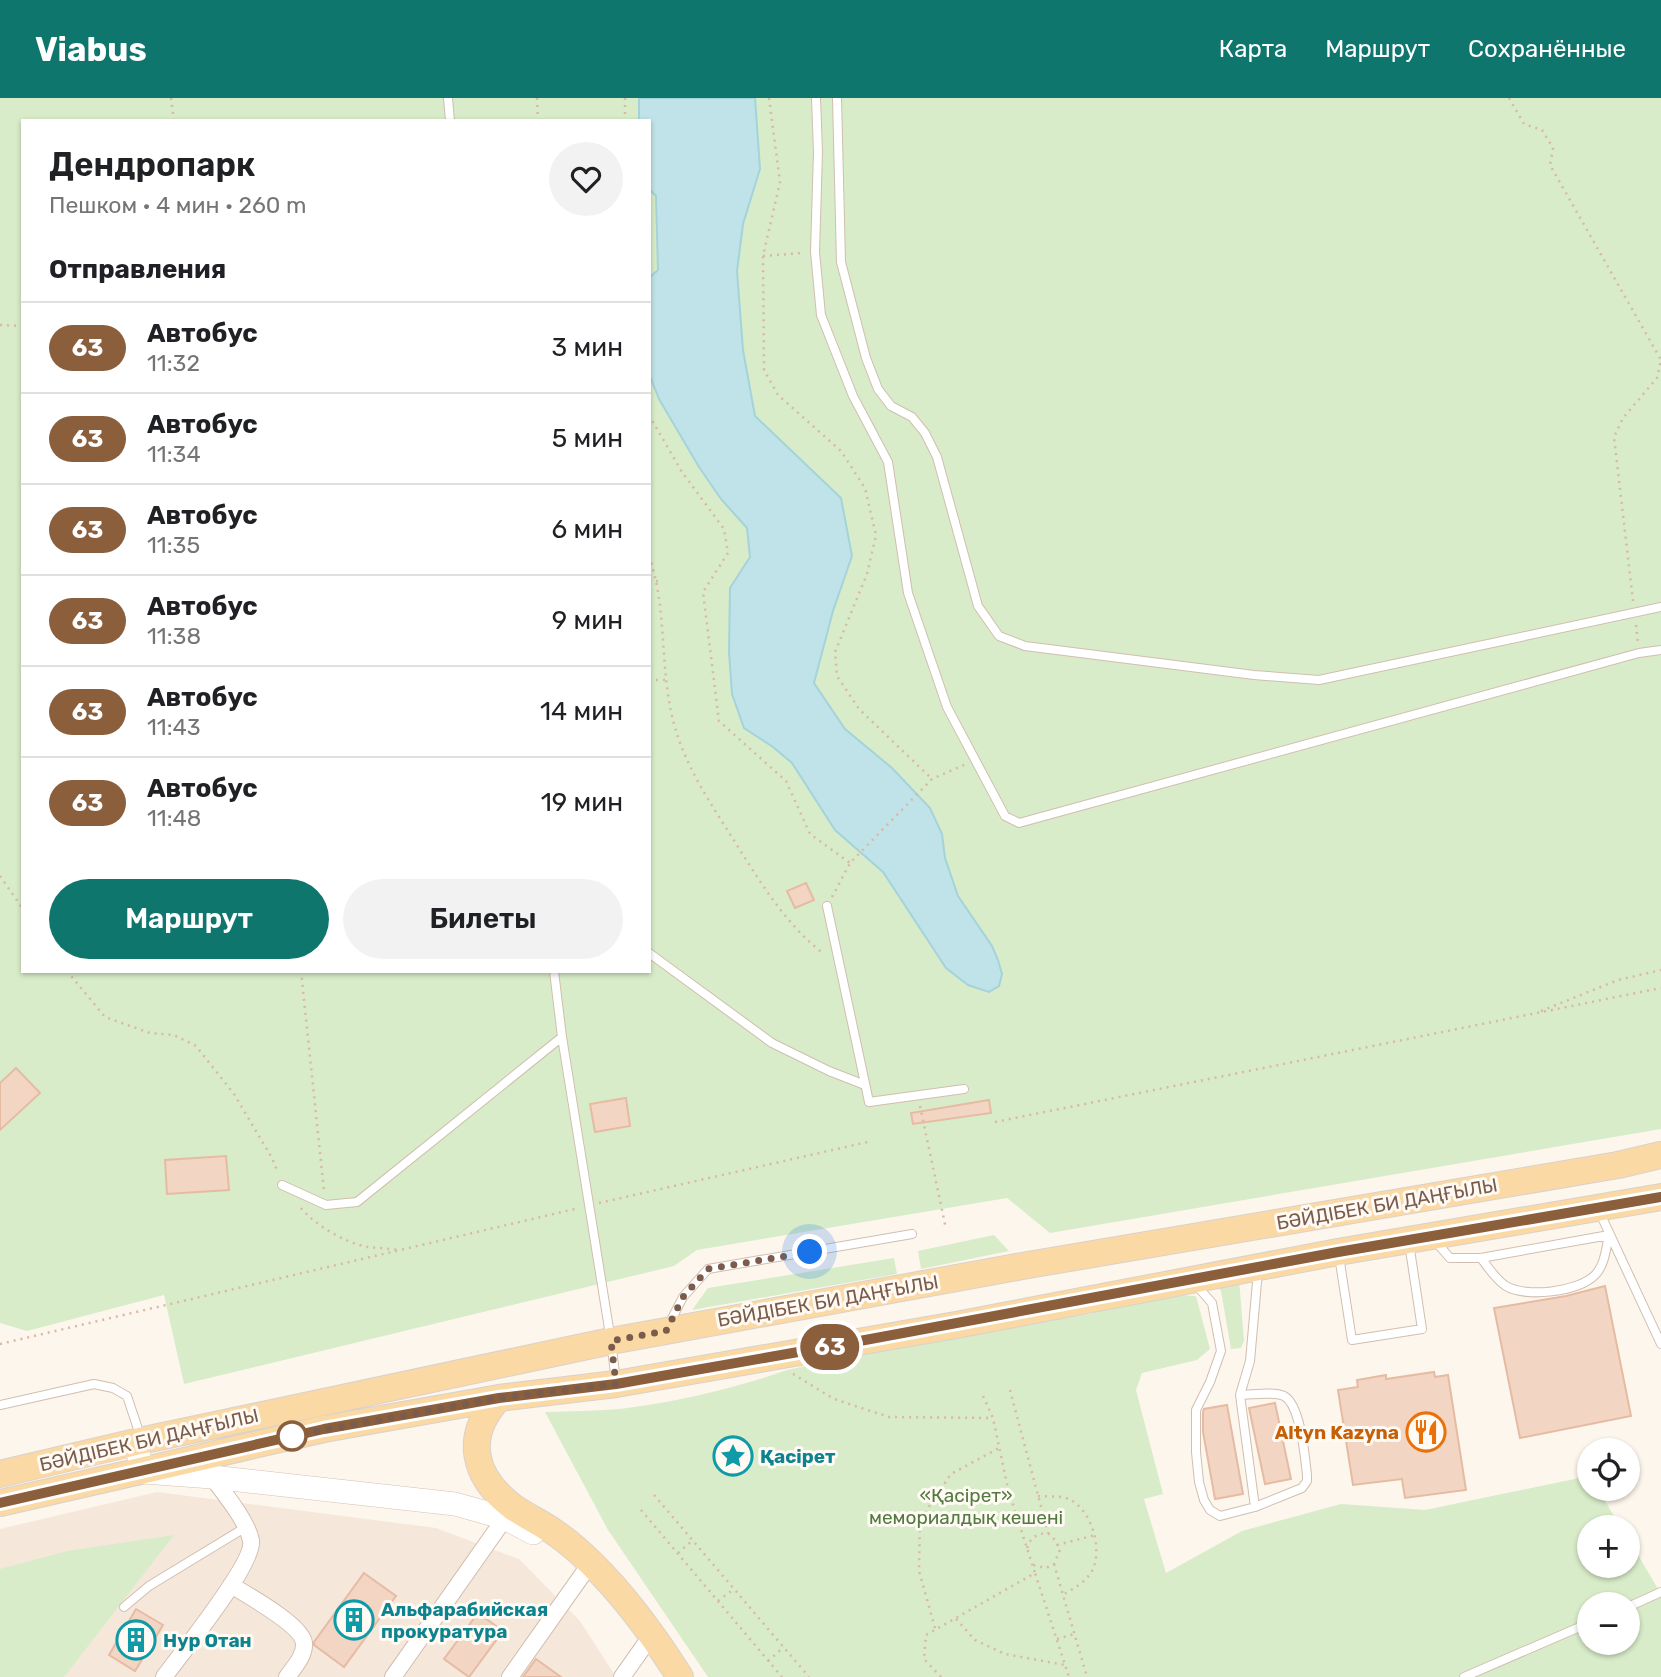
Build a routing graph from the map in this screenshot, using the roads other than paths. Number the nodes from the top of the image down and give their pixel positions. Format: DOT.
graph roads {
  1 [pos="448,98"];
  2 [pos="816,98"];
  3 [pos="837,98"];
  4 [pos="450,119"];
  5 [pos="1661,607"];
  6 [pos="1661,650"];
  7 [pos="827,906"];
  8 [pos="651,954"];
  9 [pos="554,973"];
  10 [pos="562,1037"];
  11 [pos="865,1085"];
  12 [pos="964,1089"];
  13 [pos="1661,1155"];
  14 [pos="282,1185"];
  15 [pos="1661,1197"];
  16 [pos="1598,1208"];
  17 [pos="912,1234"];
  18 [pos="1609,1235"];
  19 [pos="1420,1238"];
  20 [pos="1338,1252"];
  21 [pos="1481,1258"];
  22 [pos="1259,1267"];
  23 [pos="1190,1279"];
  24 [pos="666,1331"];
  25 [pos="611,1341"];
  26 [pos="1661,1344"];
  27 [pos="616,1384"];
  28 [pos="1240,1395"];
  29 [pos="499,1398"];
  30 [pos="0,1405"];
  31 [pos="139,1441"];
  32 [pos="243,1448"];
  33 [pos="143,1472"];
  34 [pos="0,1474"];
  35 [pos="212,1477"];
  36 [pos="332,1490"];
  37 [pos="0,1503"];
  38 [pos="1255,1507"];
  39 [pos="505,1518"];
  40 [pos="246,1527"];
  41 [pos="585,1571"];
  42 [pos="231,1585"];
  43 [pos="1661,1592"];
  44 [pos="1640,1602"];
  45 [pos="124,1607"];
  46 [pos="1577,1628"];
  47 [pos="646,1643"];
  48 [pos="164,1677"];
  49 [pos="287,1677"];
  50 [pos="393,1677"];
  51 [pos="510,1677"];
  52 [pos="622,1677"];
  53 [pos="667,1677"];
  54 [pos="680,1677"];
  55 [pos="1464,1677"];
  1 -- 4 [label="lane"];
  2 -- 6 [label="lane"];
  3 -- 5 [label="lane"];
  7 -- 11 [label="lane"];
  8 -- 11 [label="lane"];
  9 -- 10 [label="lane"];
  10 -- 14 [label="lane"];
  10 -- 25 [label="lane"];
  11 -- 12 [label="lane"];
  13 -- 24 [label="main road, БӘЙДІБЕК БИ ДАҢҒЫЛЫ"];
  15 -- 16 [label="main road, БӘЙДІБЕК БИ ДАҢҒЫЛЫ"];
  16 -- 18 [label="lane"];
  16 -- 19 [label="main road, БӘЙДІБЕК БИ ДАҢҒЫЛЫ"];
  17 -- 24 [label="lane"];
  18 -- 21 [label="lane"];
  18 -- 21 [label="lane"];
  18 -- 26 [label="lane"];
  19 -- 20 [label="main road, БӘЙДІБЕК БИ ДАҢҒЫЛЫ"];
  19 -- 20 [label="lane"];
  19 -- 21 [label="lane"];
  20 -- 22 [label="main road, БӘЙДІБЕК БИ ДАҢҒЫЛЫ"];
  22 -- 23 [label="main road, БӘЙДІБЕК БИ ДАҢҒЫЛЫ"];
  22 -- 28 [label="lane"];
  23 -- 27 [label="main road, БӘЙДІБЕК БИ ДАҢҒЫЛЫ"];
  23 -- 38 [label="lane"];
  24 -- 25 [label="main road, БӘЙДІБЕК БИ ДАҢҒЫЛЫ"];
  25 -- 27 [label="lane"];
  25 -- 31 [label="main road, БӘЙДІБЕК БИ ДАҢҒЫЛЫ"];
  27 -- 29 [label="main road, БӘЙДІБЕК БИ ДАҢҒЫЛЫ"];
  28 -- 38 [label="lane"];
  28 -- 38 [label="lane"];
  29 -- 32 [label="main road, БӘЙДІБЕК БИ ДАҢҒЫЛЫ"];
  29 -- 54 [label="main road"];
  30 -- 31 [label="lane"];
  31 -- 33 [label="main road"];
  31 -- 34 [label="main road, БӘЙДІБЕК БИ ДАҢҒЫЛЫ"];
  32 -- 33 [label="main road, БӘЙДІБЕК БИ ДАҢҒЫЛЫ"];
  32 -- 36 [label="main road"];
  33 -- 35 [label="main road"];
  33 -- 37 [label="main road, БӘЙДІБЕК БИ ДАҢҒЫЛЫ"];
  35 -- 36 [label="main road"];
  35 -- 40 [label="street"];
  36 -- 39 [label="main road"];
  39 -- 41 [label="main road"];
  39 -- 50 [label="street"];
  40 -- 42 [label="street"];
  40 -- 45 [label="lane"];
  41 -- 47 [label="main road"];
  41 -- 51 [label="street"];
  42 -- 48 [label="street"];
  42 -- 49 [label="street"];
  43 -- 44 [label="lane"];
  46 -- 55 [label="lane"];
  47 -- 52 [label="street"];
  47 -- 53 [label="main road"];
}
